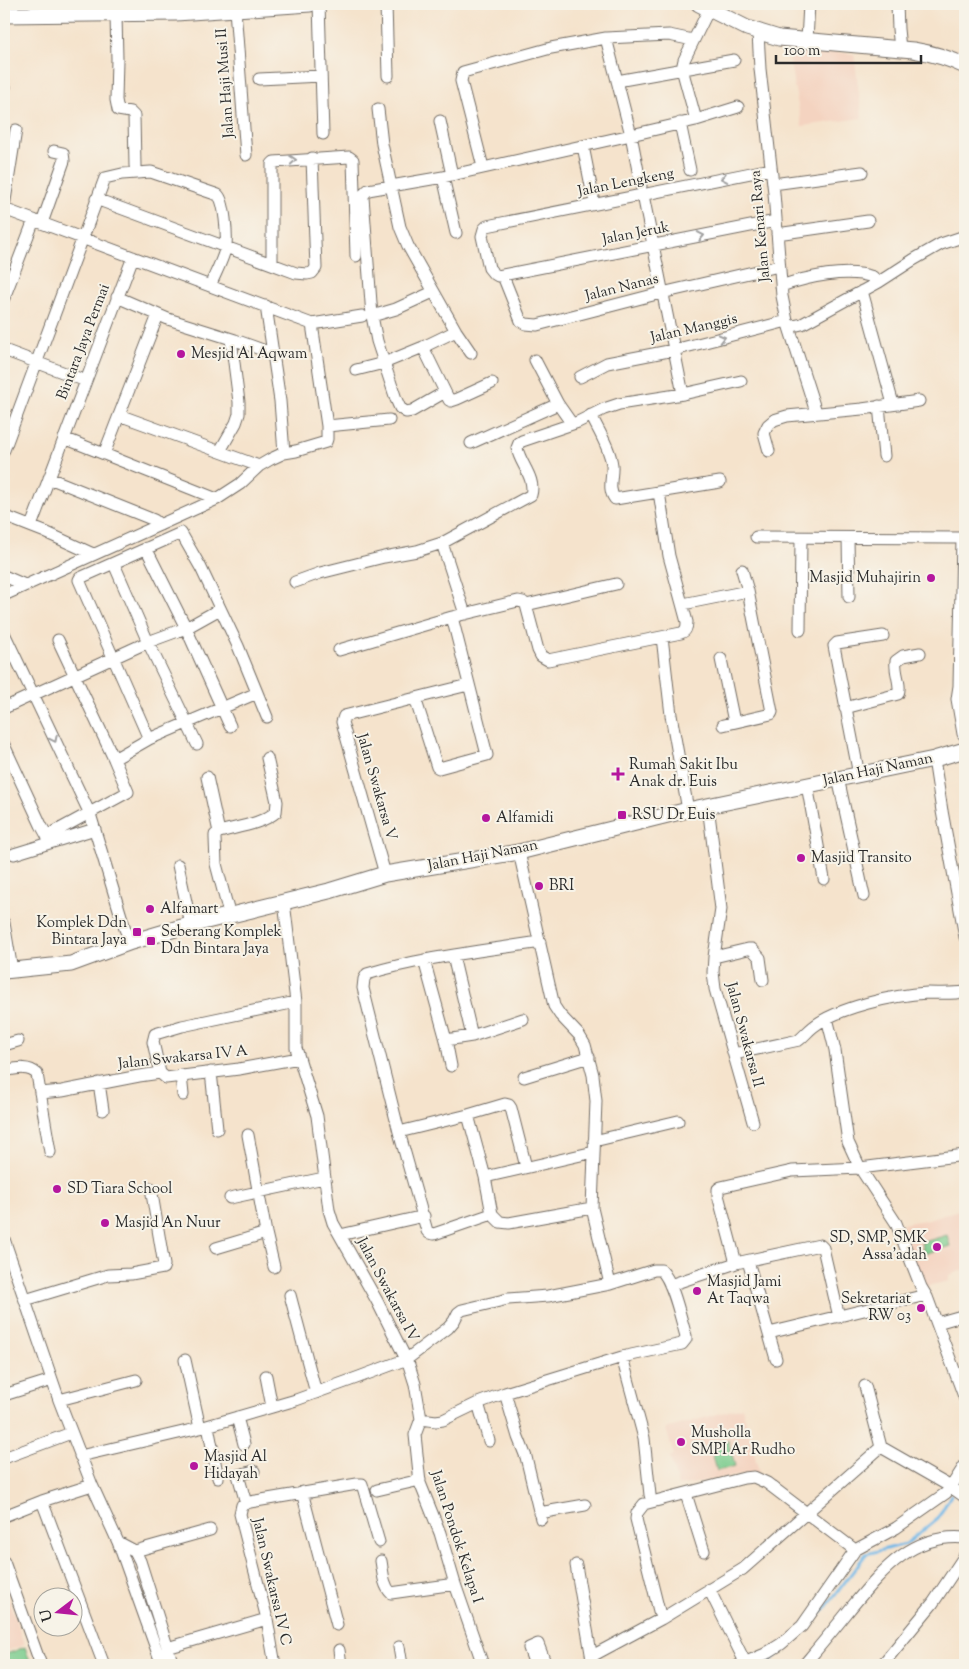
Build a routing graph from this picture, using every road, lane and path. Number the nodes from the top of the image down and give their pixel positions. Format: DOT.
graph roads {
  1 [pos="310,4"];
  2 [pos="319,4"];
  3 [pos="386,4"];
  4 [pos="809,4"];
  5 [pos="897,4"];
  6 [pos="256,6"];
  7 [pos="704,6"];
  8 [pos="97,9"];
  9 [pos="235,9"];
  10 [pos="4,15"];
  11 [pos="116,15"];
  12 [pos="758,33"];
  13 [pos="606,38"];
  14 [pos="693,40"];
  15 [pos="807,41"];
  16 [pos="900,48"];
  17 [pos="734,60"];
  18 [pos="965,66"];
  19 [pos="682,69"];
  20 [pos="322,76"];
  21 [pos="388,76"];
  22 [pos="260,79"];
  23 [pos="617,81"];
  24 [pos="738,107"];
  25 [pos="378,109"];
  26 [pos="696,120"];
  27 [pos="440,121"];
  28 [pos="680,124"];
  29 [pos="16,130"];
  30 [pos="323,134"];
  31 [pos="631,136"];
  32 [pos="583,146"];
  33 [pos="54,150"];
  34 [pos="246,155"];
  35 [pos="312,158"];
  36 [pos="135,166"];
  37 [pos="483,167"];
  38 [pos="771,169"];
  39 [pos="690,170"];
  40 [pos="862,172"];
  41 [pos="448,176"];
  42 [pos="773,184"];
  43 [pos="392,185"];
  44 [pos="642,190"];
  45 [pos="593,196"];
  46 [pos="96,199"];
  47 [pos="4,208"];
  48 [pos="38,221"];
  49 [pos="776,221"];
  50 [pos="868,221"];
  51 [pos="456,233"];
  52 [pos="777,234"];
  53 [pos="965,236"];
  54 [pos="83,238"];
  55 [pos="226,246"];
  56 [pos="653,246"];
  57 [pos="356,256"];
  58 [pos="133,257"];
  59 [pos="272,263"];
  60 [pos="779,266"];
  61 [pos="503,276"];
  62 [pos="873,277"];
  63 [pos="210,286"];
  64 [pos="781,286"];
  65 [pos="862,291"];
  66 [pos="433,292"];
  67 [pos="663,293"];
  68 [pos="118,297"];
  69 [pos="4,298"];
  70 [pos="266,306"];
  71 [pos="158,315"];
  72 [pos="367,316"];
  73 [pos="312,324"];
  74 [pos="788,324"];
  75 [pos="456,331"];
  76 [pos="231,339"];
  77 [pos="422,347"];
  78 [pos="4,350"];
  79 [pos="674,350"];
  80 [pos="472,353"];
  81 [pos="274,354"];
  82 [pos="535,360"];
  83 [pos="36,362"];
  84 [pos="384,363"];
  85 [pos="356,370"];
  86 [pos="580,377"];
  87 [pos="86,381"];
  88 [pos="741,381"];
  89 [pos="492,382"];
  90 [pos="445,392"];
  91 [pos="683,394"];
  92 [pos="918,401"];
  93 [pos="558,404"];
  94 [pos="893,404"];
  95 [pos="879,406"];
  96 [pos="816,412"];
  97 [pos="119,415"];
  98 [pos="591,415"];
  99 [pos="389,420"];
  100 [pos="572,424"];
  101 [pos="327,426"];
  102 [pos="64,438"];
  103 [pos="471,443"];
  104 [pos="4,450"];
  105 [pos="220,451"];
  106 [pos="769,451"];
  107 [pos="284,453"];
  108 [pos="104,454"];
  109 [pos="884,456"];
  110 [pos="259,466"];
  111 [pos="49,478"];
  112 [pos="720,482"];
  113 [pos="659,492"];
  114 [pos="218,499"];
  115 [pos="4,516"];
  116 [pos="160,525"];
  117 [pos="31,526"];
  118 [pos="756,537"];
  119 [pos="801,538"];
  120 [pos="848,538"];
  121 [pos="442,543"];
  122 [pos="146,548"];
  123 [pos="93,554"];
  124 [pos="114,564"];
  125 [pos="742,570"];
  126 [pos="4,576"];
  127 [pos="296,582"];
  128 [pos="616,584"];
  129 [pos="25,585"];
  130 [pos="748,591"];
  131 [pos="4,595"];
  132 [pos="849,597"];
  133 [pos="683,604"];
  134 [pos="526,605"];
  135 [pos="220,609"];
  136 [pos="465,614"];
  137 [pos="452,617"];
  138 [pos="186,628"];
  139 [pos="800,630"];
  140 [pos="4,633"];
  141 [pos="883,636"];
  142 [pos="662,637"];
  143 [pos="58,640"];
  144 [pos="148,642"];
  145 [pos="339,650"];
  146 [pos="920,653"];
  147 [pos="114,658"];
  148 [pos="721,659"];
  149 [pos="75,676"];
  150 [pos="468,685"];
  151 [pos="959,686"];
  152 [pos="257,693"];
  153 [pos="32,696"];
  154 [pos="415,698"];
  155 [pos="965,706"];
  156 [pos="223,707"];
  157 [pos="4,708"];
  158 [pos="845,708"];
  159 [pos="267,718"];
  160 [pos="187,724"];
  161 [pos="230,726"];
  162 [pos="149,739"];
  163 [pos="964,742"];
  164 [pos="197,744"];
  165 [pos="4,745"];
  166 [pos="267,758"];
  167 [pos="114,759"];
  168 [pos="934,759"];
  169 [pos="858,774"];
  170 [pos="207,777"];
  171 [pos="838,778"];
  172 [pos="807,785"];
  173 [pos="708,806"];
  174 [pos="688,810"];
  175 [pos="90,814"];
  176 [pos="95,828"];
  177 [pos="219,832"];
  178 [pos="519,852"];
  179 [pos="14,854"];
  180 [pos="178,864"];
  181 [pos="385,874"];
  182 [pos="824,879"];
  183 [pos="864,896"];
  184 [pos="284,902"];
  185 [pos="230,917"];
  186 [pos="4,923"];
  187 [pos="191,925"];
  188 [pos="965,937"];
  189 [pos="131,942"];
  190 [pos="540,942"];
  191 [pos="453,956"];
  192 [pos="714,957"];
  193 [pos="424,960"];
  194 [pos="8,971"];
  195 [pos="763,980"];
  196 [pos="965,992"];
  197 [pos="296,1002"];
  198 [pos="828,1018"];
  199 [pos="523,1019"];
  200 [pos="472,1036"];
  201 [pos="446,1040"];
  202 [pos="18,1041"];
  203 [pos="4,1045"];
  204 [pos="734,1054"];
  205 [pos="589,1057"];
  206 [pos="299,1058"];
  207 [pos="451,1066"];
  208 [pos="4,1070"];
  209 [pos="211,1072"];
  210 [pos="160,1073"];
  211 [pos="182,1075"];
  212 [pos="524,1077"];
  213 [pos="99,1083"];
  214 [pos="40,1093"];
  215 [pos="183,1095"];
  216 [pos="103,1110"];
  217 [pos="468,1115"];
  218 [pos="678,1121"];
  219 [pos="752,1122"];
  220 [pos="217,1128"];
  221 [pos="399,1132"];
  222 [pos="248,1135"];
  223 [pos="594,1146"];
  224 [pos="50,1152"];
  225 [pos="965,1155"];
  226 [pos="526,1167"];
  227 [pos="860,1168"];
  228 [pos="485,1177"];
  229 [pos="324,1178"];
  230 [pos="151,1188"];
  231 [pos="257,1191"];
  232 [pos="230,1198"];
  233 [pos="592,1208"];
  234 [pos="492,1214"];
  235 [pos="424,1216"];
  236 [pos="266,1233"];
  237 [pos="340,1235"];
  238 [pos="4,1239"];
  239 [pos="216,1248"];
  240 [pos="748,1260"];
  241 [pos="8,1262"];
  242 [pos="736,1263"];
  243 [pos="274,1267"];
  244 [pos="610,1284"];
  245 [pos="670,1285"];
  246 [pos="290,1295"];
  247 [pos="926,1295"];
  248 [pos="25,1300"];
  249 [pos="965,1315"];
  250 [pos="838,1317"];
  251 [pos="937,1323"];
  252 [pos="769,1332"];
  253 [pos="622,1356"];
  254 [pos="406,1359"];
  255 [pos="776,1359"];
  256 [pos="185,1360"];
  257 [pos="266,1376"];
  258 [pos="52,1380"];
  259 [pos="136,1380"];
  260 [pos="865,1386"];
  261 [pos="316,1393"];
  262 [pos="505,1393"];
  263 [pos="4,1395"];
  264 [pos="965,1399"];
  265 [pos="59,1400"];
  266 [pos="478,1403"];
  267 [pos="272,1407"];
  268 [pos="237,1417"];
  269 [pos="421,1419"];
  270 [pos="204,1427"];
  271 [pos="71,1433"];
  272 [pos="489,1441"];
  273 [pos="244,1444"];
  274 [pos="881,1447"];
  275 [pos="80,1456"];
  276 [pos="4,1458"];
  277 [pos="965,1465"];
  278 [pos="254,1471"];
  279 [pos="218,1478"];
  280 [pos="420,1480"];
  281 [pos="92,1485"];
  282 [pos="377,1490"];
  283 [pos="950,1490"];
  284 [pos="302,1492"];
  285 [pos="686,1494"];
  286 [pos="650,1495"];
  287 [pos="965,1497"];
  288 [pos="42,1501"];
  289 [pos="244,1504"];
  290 [pos="585,1505"];
  291 [pos="805,1513"];
  292 [pos="4,1516"];
  293 [pos="210,1530"];
  294 [pos="965,1538"];
  295 [pos="118,1542"];
  296 [pos="379,1542"];
  297 [pos="855,1550"];
  298 [pos="135,1551"];
  299 [pos="704,1551"];
  300 [pos="965,1555"];
  301 [pos="381,1561"];
  302 [pos="4,1562"];
  303 [pos="576,1565"];
  304 [pos="455,1584"];
  305 [pos="709,1589"];
  306 [pos="661,1618"];
  307 [pos="267,1619"];
  308 [pos="337,1625"];
  309 [pos="399,1647"];
  310 [pos="168,1648"];
  311 [pos="339,1650"];
  312 [pos="593,1661"];
  313 [pos="742,1664"];
  314 [pos="41,1665"];
  315 [pos="104,1665"];
  316 [pos="162,1665"];
  317 [pos="173,1665"];
  318 [pos="274,1665"];
  319 [pos="342,1665"];
  320 [pos="402,1665"];
  321 [pos="483,1665"];
  322 [pos="535,1665"];
  323 [pos="546,1665"];
  324 [pos="804,1665"];
  325 [pos="882,1665"];
  1 -- 6 [label="street"];
  2 -- 20 [label="street"];
  3 -- 21 [label="street"];
  4 -- 15 [label="street"];
  5 -- 16 [label="street"];
  6 -- 9 [label="street"];
  7 -- 12 [label="street"];
  7 -- 14 [label="street"];
  8 -- 10 [label="street"];
  8 -- 11 [label="street"];
  9 -- 11 [label="street"];
  9 -- 34 [label="street, Jalan Haji Musi II"];
  11 -- 36 [label="street"];
  12 -- 15 [label="street"];
  12 -- 38 [label="street, Jalan Kenari Raya"];
  13 -- 14 [label="street"];
  13 -- 23 [label="street"];
  13 -- 37 [label="street"];
  14 -- 19 [label="street"];
  15 -- 16 [label="street"];
  16 -- 18 [label="street"];
  17 -- 19 [label="street"];
  19 -- 23 [label="street"];
  19 -- 26 [label="street"];
  20 -- 22 [label="street"];
  20 -- 30 [label="street"];
  23 -- 31 [label="street"];
  24 -- 26 [label="street"];
  25 -- 43 [label="street"];
  26 -- 28 [label="street"];
  27 -- 41 [label="street"];
  28 -- 31 [label="street"];
  28 -- 39 [label="street"];
  29 -- 47 [label="street"];
  31 -- 32 [label="street"];
  31 -- 44 [label="street"];
  32 -- 37 [label="street"];
  32 -- 45 [label="street"];
  33 -- 48 [label="street"];
  35 -- 57 [label="street"];
  59 -- 35 [label="street, one-way"];
  35 -- 59 [label="street"];
  37 -- 41 [label="street"];
  38 -- 42 [label="street, Jalan Kenari Raya"];
  38 -- 44 [label="street, Jalan Lengkeng, one-way"];
  40 -- 42 [label="street"];
  41 -- 43 [label="street"];
  41 -- 51 [label="street"];
  42 -- 49 [label="street, Jalan Kenari Raya"];
  43 -- 66 [label="street"];
  43 -- 72 [label="street"];
  44 -- 56 [label="street"];
  44 -- 61 [label="street, Jalan Lengkeng"];
  46 -- 54 [label="street"];
  46 -- 55 [label="street"];
  46 -- 55 [label="street"];
  47 -- 48 [label="street"];
  48 -- 54 [label="street"];
  48 -- 69 [label="street"];
  49 -- 52 [label="street, Jalan Kenari Raya"];
  56 -- 49 [label="street, Jalan Jeruk, one-way"];
  50 -- 52 [label="street"];
  52 -- 60 [label="street, Jalan Kenari Raya"];
  53 -- 65 [label="street, Jalan Manggis"];
  54 -- 58 [label="street"];
  54 -- 83 [label="street"];
  55 -- 59 [label="street"];
  55 -- 63 [label="street"];
  56 -- 61 [label="street, Jalan Jeruk"];
  56 -- 67 [label="street"];
  58 -- 63 [label="street"];
  58 -- 68 [label="street, Bintara Jaya Permai"];
  60 -- 64 [label="street, Jalan Kenari Raya"];
  60 -- 67 [label="street, Jalan Nanas"];
  61 -- 67 [label="street, Jalan Nanas"];
  62 -- 64 [label="street"];
  63 -- 70 [label="street"];
  64 -- 74 [label="street, Jalan Kenari Raya"];
  65 -- 74 [label="street, Jalan Manggis"];
  65 -- 94 [label="street"];
  66 -- 72 [label="street"];
  66 -- 75 [label="street"];
  67 -- 79 [label="street"];
  68 -- 71 [label="street"];
  68 -- 87 [label="street, Bintara Jaya Permai"];
  70 -- 73 [label="street"];
  70 -- 81 [label="street"];
  71 -- 76 [label="street"];
  71 -- 97 [label="street"];
  72 -- 73 [label="street"];
  72 -- 84 [label="street"];
  73 -- 101 [label="street"];
  79 -- 74 [label="street, Jalan Manggis, one-way"];
  74 -- 96 [label="street, Jalan Kenari Raya"];
  75 -- 77 [label="street"];
  75 -- 80 [label="street"];
  76 -- 81 [label="street"];
  76 -- 105 [label="street"];
  77 -- 84 [label="street"];
  77 -- 90 [label="street"];
  78 -- 83 [label="street"];
  79 -- 86 [label="street, Jalan Manggis"];
  79 -- 91 [label="street"];
  81 -- 107 [label="street"];
  82 -- 93 [label="street"];
  83 -- 87 [label="street"];
  83 -- 104 [label="street"];
  84 -- 85 [label="street"];
  84 -- 90 [label="street"];
  87 -- 102 [label="street, Bintara Jaya Permai"];
  88 -- 91 [label="street"];
  89 -- 90 [label="street"];
  91 -- 98 [label="street"];
  92 -- 94 [label="street"];
  93 -- 100 [label="street"];
  93 -- 103 [label="street"];
  94 -- 95 [label="street"];
  95 -- 96 [label="street"];
  95 -- 109 [label="street"];
  96 -- 106 [label="street"];
  97 -- 105 [label="street"];
  97 -- 108 [label="street"];
  98 -- 100 [label="street"];
  98 -- 113 [label="street"];
  99 -- 101 [label="street"];
  100 -- 121 [label="street"];
  101 -- 107 [label="street"];
  102 -- 108 [label="street"];
  102 -- 111 [label="street, Bintara Jaya Permai"];
  105 -- 110 [label="street"];
  107 -- 110 [label="street"];
  108 -- 114 [label="street"];
  110 -- 114 [label="street"];
  111 -- 116 [label="street"];
  111 -- 117 [label="street, Bintara Jaya Permai"];
  112 -- 113 [label="street"];
  113 -- 133 [label="street"];
  114 -- 116 [label="street"];
  115 -- 117 [label="street"];
  116 -- 123 [label="street"];
  117 -- 123 [label="street"];
  118 -- 119 [label="street"];
  119 -- 120 [label="street"];
  119 -- 139 [label="street"];
  120 -- 132 [label="street"];
  120 -- 151 [label="street"];
  121 -- 127 [label="street"];
  121 -- 136 [label="street"];
  122 -- 124 [label="street"];
  122 -- 135 [label="street"];
  122 -- 138 [label="street"];
  123 -- 129 [label="street"];
  124 -- 144 [label="street"];
  124 -- 147 [label="street"];
  125 -- 130 [label="street"];
  126 -- 129 [label="street"];
  128 -- 134 [label="street"];
  129 -- 131 [label="street"];
  130 -- 133 [label="street"];
  130 -- 148 [label="street"];
  133 -- 142 [label="street"];
  134 -- 136 [label="street"];
  134 -- 142 [label="street"];
  135 -- 138 [label="street"];
  135 -- 152 [label="street"];
  136 -- 137 [label="street"];
  137 -- 145 [label="street"];
  137 -- 150 [label="street"];
  138 -- 144 [label="street"];
  138 -- 156 [label="street"];
  140 -- 153 [label="street"];
  141 -- 158 [label="street"];
  142 -- 174 [label="street"];
  143 -- 149 [label="street"];
  144 -- 147 [label="street"];
  144 -- 160 [label="street"];
  146 -- 158 [label="street"];
  147 -- 149 [label="street"];
  147 -- 162 [label="street"];
  149 -- 153 [label="street"];
  149 -- 167 [label="street"];
  150 -- 154 [label="street, Jalan Swakarsa V"];
  150 -- 154 [label="street"];
  151 -- 155 [label="street"];
  151 -- 163 [label="street"];
  152 -- 156 [label="street"];
  152 -- 159 [label="street"];
  153 -- 157 [label="street"];
  153 -- 175 [label="street, one-way"];
  154 -- 181 [label="street, Jalan Swakarsa V"];
  156 -- 160 [label="street"];
  156 -- 161 [label="street"];
  158 -- 169 [label="street"];
  160 -- 162 [label="street"];
  160 -- 164 [label="street"];
  162 -- 167 [label="street"];
  163 -- 168 [label="street, Jalan Haji Naman"];
  165 -- 175 [label="street"];
  166 -- 177 [label="street"];
  167 -- 175 [label="street"];
  168 -- 169 [label="street, Jalan Haji Naman"];
  168 -- 188 [label="street"];
  169 -- 171 [label="street, Jalan Haji Naman"];
  170 -- 177 [label="street"];
  171 -- 172 [label="street, Jalan Haji Naman"];
  171 -- 183 [label="street"];
  172 -- 173 [label="street, Jalan Haji Naman"];
  172 -- 182 [label="street"];
  173 -- 174 [label="street, Jalan Haji Naman"];
  173 -- 192 [label="street, Jalan Swakarsa II"];
  174 -- 178 [label="street, Jalan Haji Naman"];
  175 -- 176 [label="street"];
  176 -- 179 [label="street"];
  176 -- 189 [label="street"];
  177 -- 185 [label="street"];
  178 -- 181 [label="street, Jalan Haji Naman"];
  178 -- 190 [label="street"];
  180 -- 187 [label="street"];
  181 -- 184 [label="street, Jalan Haji Naman"];
  184 -- 185 [label="street, Jalan Haji Naman"];
  184 -- 197 [label="street, Jalan Swakarsa IV"];
  185 -- 187 [label="street, Jalan Haji Naman"];
  186 -- 194 [label="street"];
  187 -- 189 [label="street, Jalan Haji Naman"];
  189 -- 194 [label="street, Jalan Haji Naman"];
  190 -- 191 [label="street"];
  190 -- 205 [label="street"];
  191 -- 193 [label="street"];
  191 -- 200 [label="street"];
  192 -- 195 [label="street"];
  192 -- 204 [label="street, Jalan Swakarsa II"];
  193 -- 201 [label="street"];
  193 -- 221 [label="street"];
  196 -- 198 [label="street"];
  197 -- 206 [label="street, Jalan Swakarsa IV"];
  197 -- 210 [label="street"];
  198 -- 204 [label="street"];
  198 -- 227 [label="street"];
  199 -- 200 [label="street"];
  200 -- 201 [label="street"];
  201 -- 207 [label="street"];
  202 -- 203 [label="street"];
  204 -- 219 [label="street, Jalan Swakarsa II"];
  205 -- 212 [label="street"];
  205 -- 223 [label="street"];
  206 -- 209 [label="street, Jalan Swakarsa IV A"];
  206 -- 229 [label="street, Jalan Swakarsa IV"];
  208 -- 214 [label="street"];
  209 -- 211 [label="street, Jalan Swakarsa IV A"];
  209 -- 220 [label="street"];
  210 -- 211 [label="street, Jalan Swakarsa IV A"];
  210 -- 213 [label="street, Jalan Swakarsa IV A"];
  211 -- 215 [label="street"];
  213 -- 214 [label="street, Jalan Swakarsa IV A"];
  213 -- 216 [label="street"];
  214 -- 224 [label="street"];
  217 -- 221 [label="street"];
  217 -- 226 [label="street"];
  217 -- 228 [label="street"];
  218 -- 223 [label="street"];
  221 -- 235 [label="street"];
  222 -- 231 [label="street"];
  223 -- 226 [label="street"];
  223 -- 233 [label="street"];
  225 -- 227 [label="street"];
  226 -- 228 [label="street"];
  227 -- 242 [label="street"];
  227 -- 247 [label="street"];
  228 -- 234 [label="street"];
  229 -- 231 [label="street"];
  229 -- 237 [label="street, Jalan Swakarsa IV"];
  230 -- 248 [label="street"];
  231 -- 232 [label="street"];
  231 -- 236 [label="street"];
  233 -- 234 [label="street"];
  233 -- 244 [label="street"];
  234 -- 235 [label="street"];
  235 -- 237 [label="street"];
  236 -- 239 [label="street"];
  236 -- 243 [label="street"];
  237 -- 254 [label="street, Jalan Swakarsa IV"];
  238 -- 241 [label="street"];
  240 -- 242 [label="street"];
  240 -- 250 [label="street"];
  240 -- 252 [label="street"];
  241 -- 248 [label="street"];
  242 -- 245 [label="street"];
  244 -- 245 [label="street"];
  244 -- 254 [label="street"];
  245 -- 253 [label="street"];
  246 -- 261 [label="street"];
  247 -- 250 [label="street"];
  247 -- 251 [label="street"];
  248 -- 258 [label="street"];
  249 -- 251 [label="street"];
  250 -- 252 [label="street"];
  251 -- 264 [label="street"];
  252 -- 255 [label="street"];
  253 -- 262 [label="street"];
  253 -- 286 [label="street"];
  254 -- 261 [label="street, Jalan Swakarsa IV"];
  254 -- 269 [label="street, Jalan Pondok Kelapa I"];
  256 -- 270 [label="street"];
  257 -- 267 [label="street"];
  258 -- 263 [label="street"];
  258 -- 265 [label="street"];
  259 -- 265 [label="street"];
  260 -- 274 [label="street"];
  261 -- 267 [label="street, Jalan Swakarsa IV"];
  262 -- 266 [label="street"];
  262 -- 290 [label="street"];
  265 -- 271 [label="street"];
  266 -- 269 [label="street"];
  266 -- 272 [label="street"];
  267 -- 268 [label="street, Jalan Swakarsa IV"];
  268 -- 270 [label="street, Jalan Swakarsa IV"];
  268 -- 273 [label="street"];
  269 -- 280 [label="street, Jalan Pondok Kelapa I"];
  270 -- 275 [label="street, Jalan Swakarsa IV"];
  270 -- 279 [label="street"];
  271 -- 275 [label="street"];
  271 -- 276 [label="street"];
  274 -- 283 [label="street"];
  274 -- 291 [label="street"];
  275 -- 281 [label="street"];
  277 -- 283 [label="street"];
  278 -- 289 [label="street, Jalan Swakarsa IV C"];
  280 -- 282 [label="street"];
  280 -- 304 [label="street, Jalan Pondok Kelapa I"];
  281 -- 288 [label="street"];
  281 -- 295 [label="street"];
  283 -- 287 [label="street"];
  283 -- 297 [label="street"];
  284 -- 289 [label="street"];
  284 -- 296 [label="street"];
  284 -- 308 [label="street"];
  285 -- 291 [label="street"];
  285 -- 299 [label="street"];
  285 -- 306 [label="street"];
  288 -- 292 [label="street"];
  288 -- 315 [label="street"];
  289 -- 307 [label="street, Jalan Swakarsa IV C"];
  291 -- 297 [label="street"];
  291 -- 305 [label="street"];
  293 -- 298 [label="street"];
  294 -- 324 [label="street"];
  295 -- 298 [label="street"];
  295 -- 316 [label="street"];
  297 -- 313 [label="street"];
  298 -- 310 [label="street"];
  300 -- 325 [label="street"];
  301 -- 304 [label="street"];
  302 -- 314 [label="street"];
  303 -- 312 [label="street"];
  304 -- 321 [label="street, Jalan Pondok Kelapa I"];
  305 -- 306 [label="street"];
  305 -- 313 [label="street"];
  306 -- 312 [label="street"];
  307 -- 310 [label="street"];
  307 -- 318 [label="street, Jalan Swakarsa IV C"];
  309 -- 320 [label="street"];
  310 -- 317 [label="street"];
  311 -- 319 [label="street"];
  322 -- 323 [label="street"];
}
